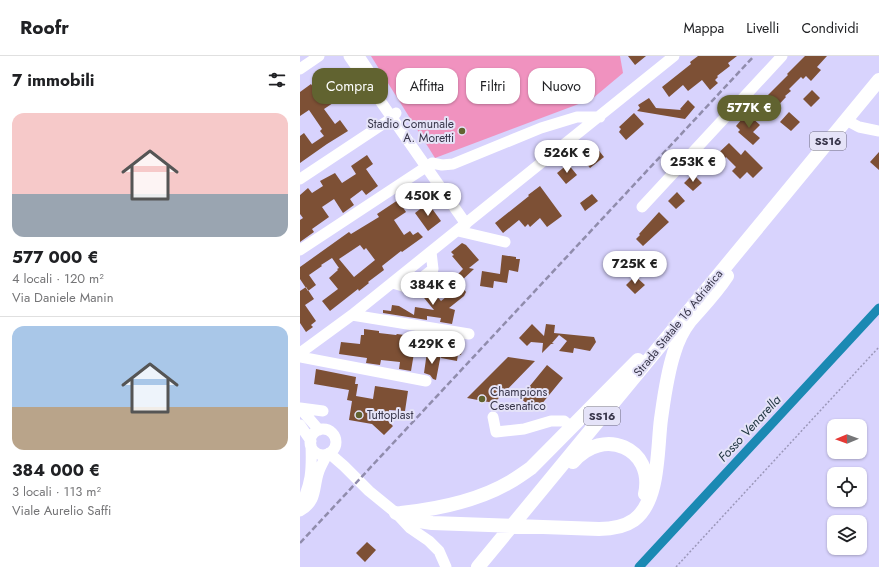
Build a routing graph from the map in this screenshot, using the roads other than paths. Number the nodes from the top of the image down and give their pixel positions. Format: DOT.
graph roads {
  1 [pos="319,56"];
  2 [pos="349,56"];
  3 [pos="359,56"];
  4 [pos="674,56"];
  5 [pos="782,56"];
  6 [pos="300,68"];
  7 [pos="879,80"];
  8 [pos="394,115"];
  9 [pos="600,117"];
  10 [pos="846,120"];
  11 [pos="879,131"];
  12 [pos="429,164"];
  13 [pos="300,179"];
  14 [pos="642,207"];
  15 [pos="465,225"];
  16 [pos="506,242"];
  17 [pos="300,250"];
  18 [pos="738,250"];
  19 [pos="352,315"];
  20 [pos="682,318"];
  21 [pos="469,334"];
  22 [pos="300,353"];
  23 [pos="300,357"];
  24 [pos="426,381"];
  25 [pos="300,408"];
  26 [pos="323,411"];
  27 [pos="493,417"];
  28 [pos="300,425"];
  29 [pos="571,427"];
  30 [pos="319,430"];
  31 [pos="311,443"];
  32 [pos="330,451"];
  33 [pos="300,507"];
  34 [pos="300,511"];
  35 [pos="396,513"];
  36 [pos="522,513"];
  37 [pos="638,516"];
  38 [pos="446,567"];
  39 [pos="478,567"];
  1 -- 6 [label="street"];
  2 -- 8 [label="street"];
  3 -- 8 [label="street"];
  4 -- 9 [label="street"];
  5 -- 14 [label="street"];
  7 -- 10 [label="main road, Strada Statale 16 Adriatica / SS16"];
  8 -- 12 [label="street"];
  8 -- 13 [label="street"];
  9 -- 12 [label="street"];
  9 -- 15 [label="street"];
  10 -- 11 [label="street"];
  10 -- 18 [label="main road, Strada Statale 16 Adriatica / SS16"];
  12 -- 15 [label="street"];
  12 -- 17 [label="street"];
  15 -- 16 [label="street"];
  15 -- 19 [label="street"];
  18 -- 20 [label="main road, Strada Statale 16 Adriatica / SS16"];
  18 -- 37 [label="main road"];
  19 -- 21 [label="street"];
  19 -- 22 [label="street"];
  20 -- 29 [label="main road"];
  20 -- 36 [label="main road, Strada Statale 16 Adriatica / SS16"];
  23 -- 24 [label="street"];
  25 -- 26 [label="street"];
  25 -- 30 [label="street"];
  27 -- 29 [label="street"];
  28 -- 31 [label="street"];
  29 -- 35 [label="main road"];
  30 -- 31 [label="street"];
  30 -- 32 [label="street"];
  31 -- 32 [label="street"];
  31 -- 33 [label="street"];
  32 -- 34 [label="street"];
  32 -- 35 [label="street"];
  35 -- 37 [label="main road"];
  35 -- 38 [label="street"];
  36 -- 37 [label="main road"];
  36 -- 39 [label="main road, Strada Statale 16 Adriatica / SS16"];
}
